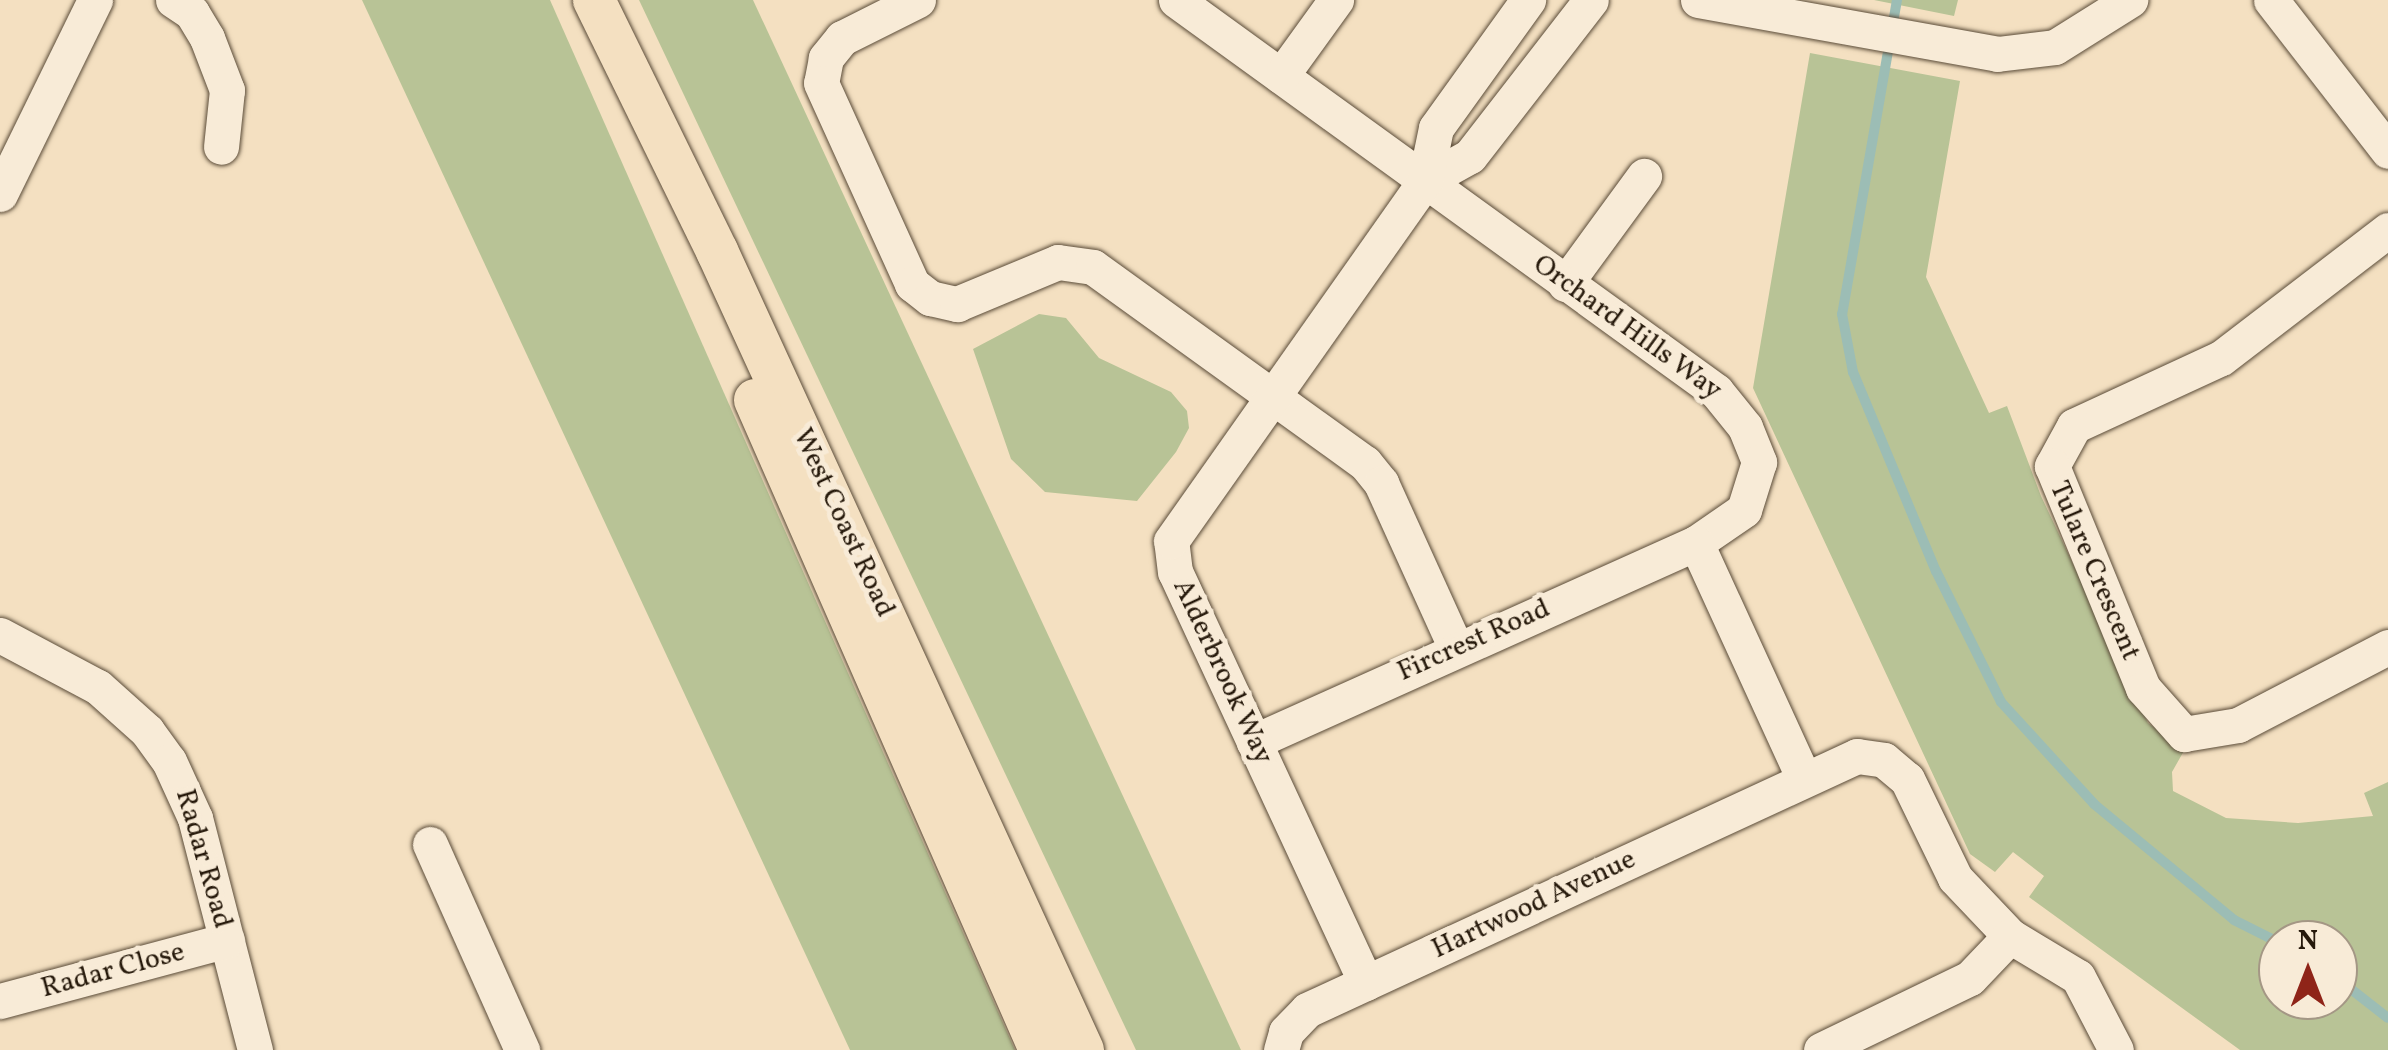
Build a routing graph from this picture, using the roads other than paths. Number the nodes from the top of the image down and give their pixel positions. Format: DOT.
graph roads {
  1 [pos="96,0"];
  2 [pos="174,0"];
  3 [pos="578,0"];
  4 [pos="594,0"];
  5 [pos="918,0"];
  6 [pos="1176,0"];
  7 [pos="1336,0"];
  8 [pos="1528,0"];
  9 [pos="1592,0"];
  10 [pos="1698,0"];
  11 [pos="2130,0"];
  12 [pos="2271,0"];
  13 [pos="1280,76"];
  14 [pos="221,148"];
  15 [pos="2388,151"];
  16 [pos="1644,176"];
  17 [pos="1424,181"];
  18 [pos="0,194"];
  19 [pos="2388,230"];
  20 [pos="1565,284"];
  21 [pos="1270,396"];
  22 [pos="1696,543"];
  23 [pos="0,635"];
  24 [pos="2388,647"];
  25 [pos="1456,648"];
  26 [pos="1254,742"];
  27 [pos="1804,779"];
  28 [pos="430,844"];
  29 [pos="2010,936"];
  30 [pos="226,940"];
  31 [pos="1366,983"];
  32 [pos="0,1001"];
  33 [pos="255,1050"];
  34 [pos="522,1050"];
  35 [pos="1040,1050"];
  36 [pos="1083,1050"];
  37 [pos="1281,1050"];
  38 [pos="1822,1050"];
  39 [pos="2116,1050"];
  1 -- 18 [label="street"];
  2 -- 14 [label="street"];
  3 -- 35 [label="main road, West Coast Road"];
  4 -- 36 [label="main road, West Coast Road"];
  5 -- 21 [label="street"];
  6 -- 13 [label="street, Orchard Hills Way"];
  7 -- 13 [label="street"];
  8 -- 17 [label="street"];
  9 -- 17 [label="street"];
  10 -- 11 [label="street"];
  12 -- 15 [label="street"];
  13 -- 17 [label="street, Orchard Hills Way"];
  16 -- 20 [label="street"];
  17 -- 20 [label="street, Orchard Hills Way"];
  17 -- 21 [label="street, Alderbrook Way"];
  19 -- 24 [label="street, Tulare Crescent"];
  20 -- 22 [label="street, Orchard Hills Way"];
  21 -- 25 [label="street"];
  21 -- 26 [label="street, Alderbrook Way"];
  22 -- 25 [label="street, Fircrest Road"];
  22 -- 27 [label="street"];
  23 -- 30 [label="street, Radar Road"];
  25 -- 26 [label="street, Fircrest Road"];
  26 -- 31 [label="street, Alderbrook Way"];
  27 -- 29 [label="street"];
  27 -- 31 [label="street, Hartwood Avenue"];
  28 -- 34 [label="street"];
  29 -- 38 [label="street"];
  29 -- 39 [label="street"];
  30 -- 32 [label="street, Radar Close"];
  30 -- 33 [label="street, Radar Road"];
  31 -- 37 [label="street, Hartwood Avenue"];
}
